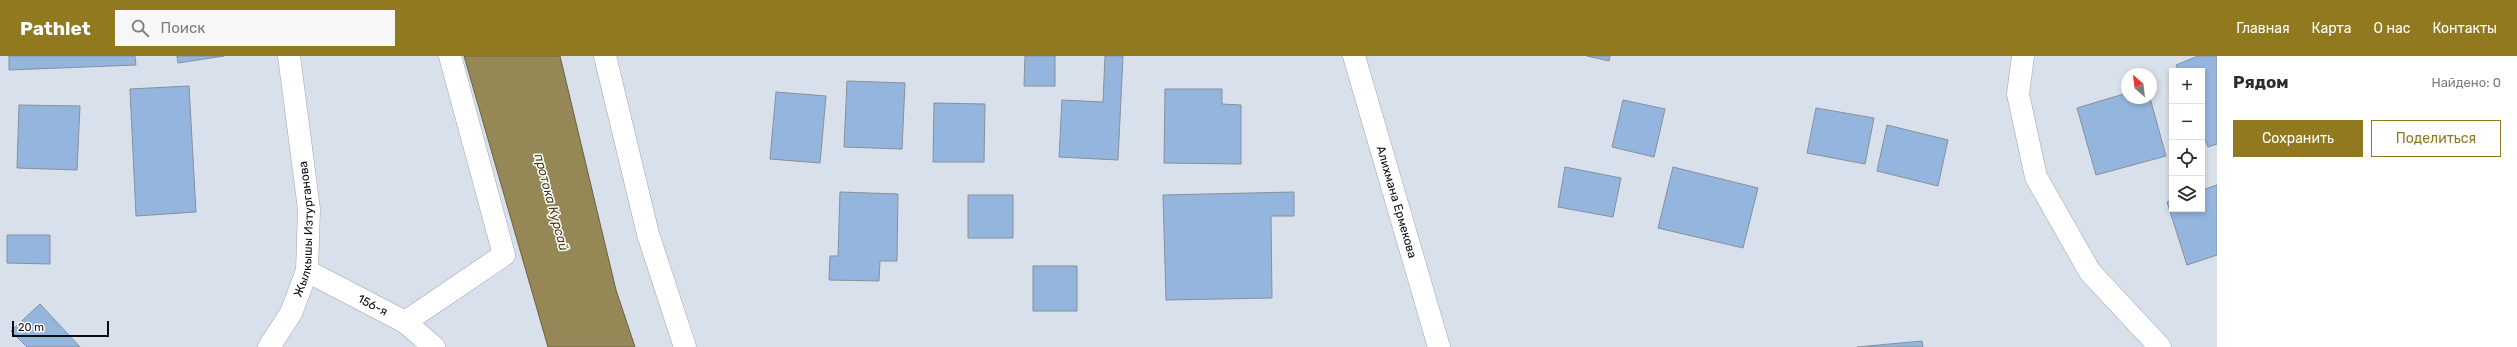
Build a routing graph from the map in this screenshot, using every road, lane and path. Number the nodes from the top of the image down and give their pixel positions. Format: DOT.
graph roads {
  1 [pos="289,56"];
  2 [pos="450,56"];
  3 [pos="605,56"];
  4 [pos="1354,56"];
  5 [pos="2024,56"];
  6 [pos="307,271"];
  7 [pos="405,322"];
  8 [pos="269,347"];
  9 [pos="434,347"];
  10 [pos="685,347"];
  11 [pos="1439,347"];
  12 [pos="2160,347"];
  1 -- 6 [label="street, Жылкышы Изтурганова"];
  2 -- 7 [label="street"];
  3 -- 10 [label="street"];
  4 -- 11 [label="street, Алихмана Ермекова"];
  5 -- 12 [label="street"];
  6 -- 7 [label="street, 156-я"];
  6 -- 8 [label="street, Жылкышы Изтурганова"];
  7 -- 9 [label="street, 156-я"];
}
